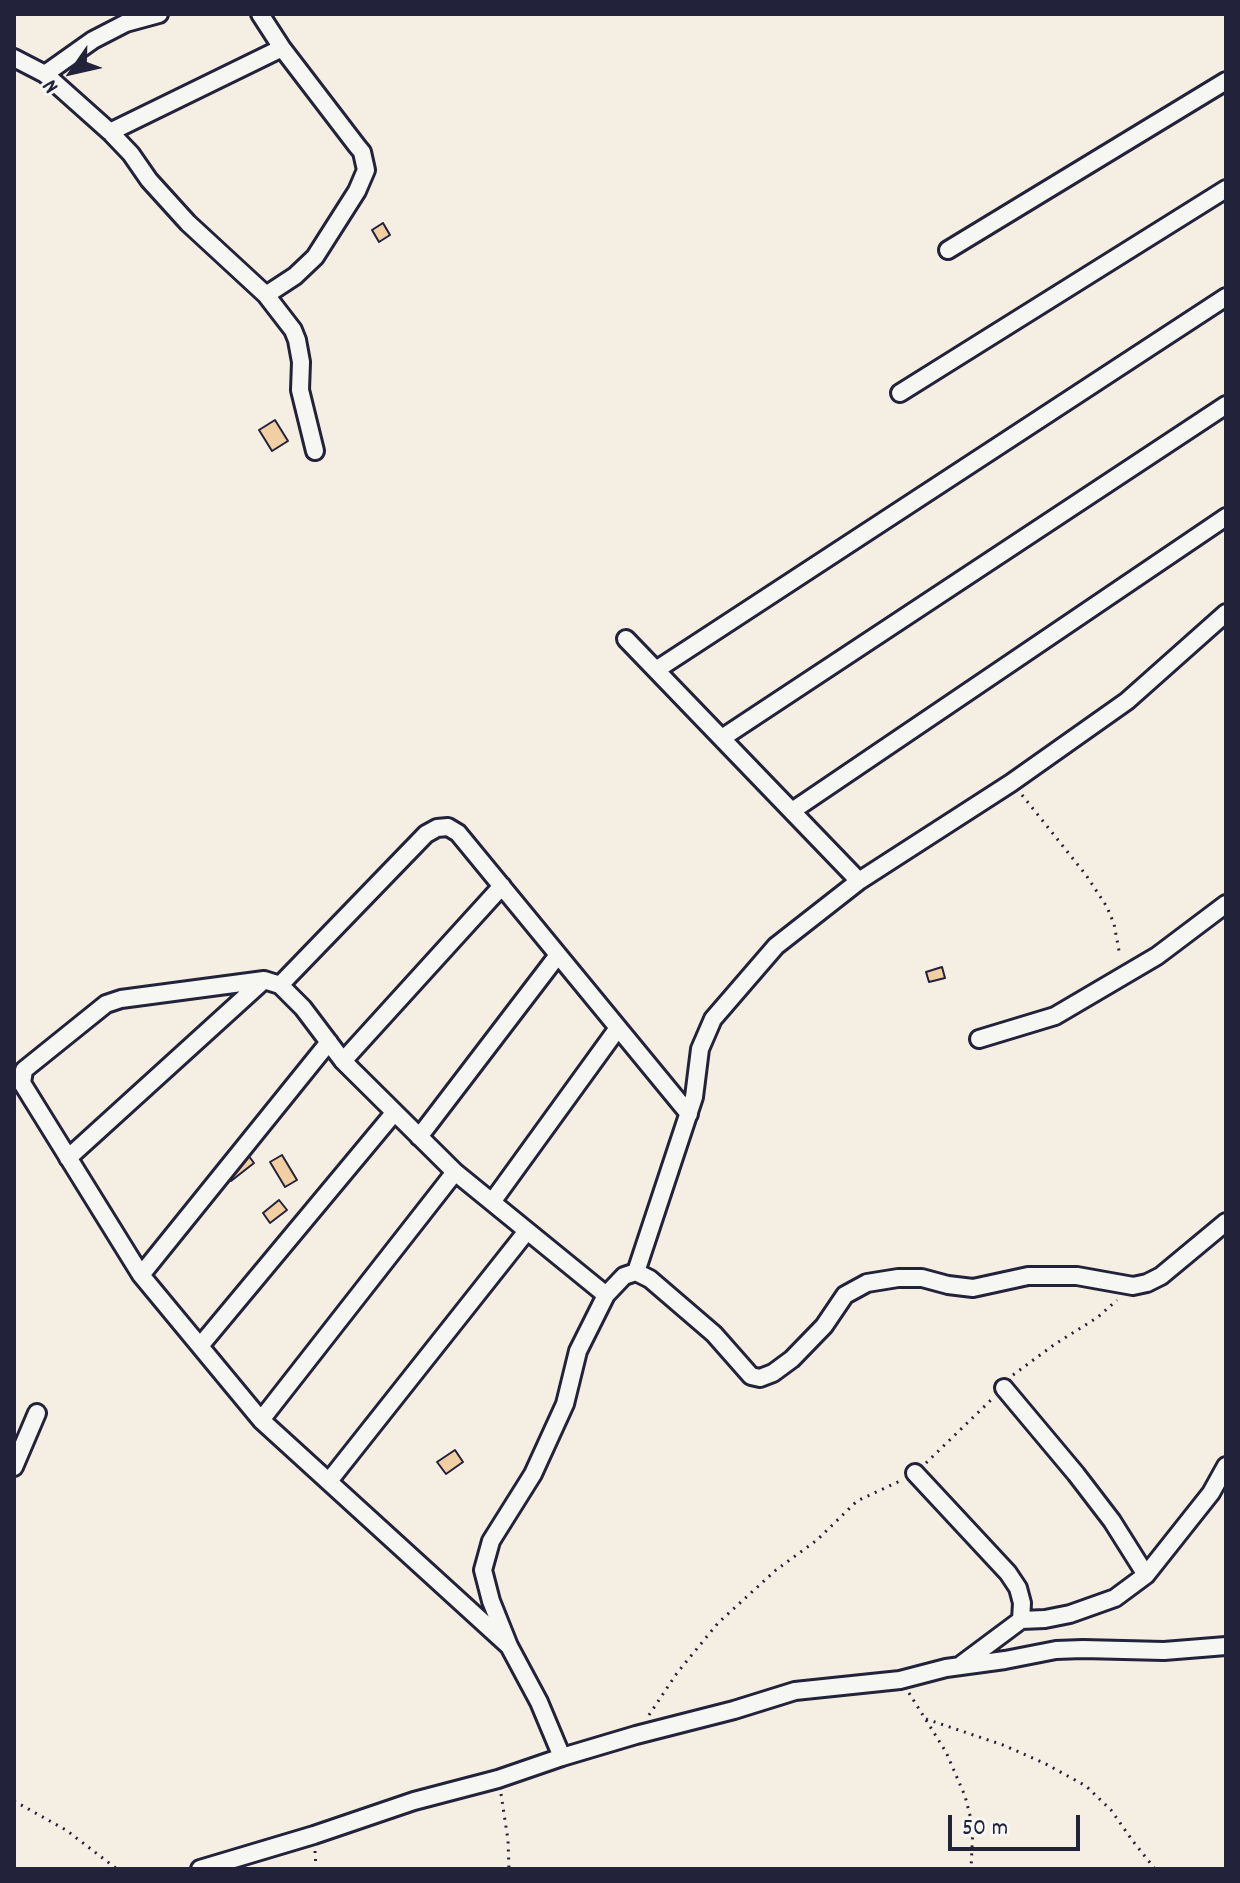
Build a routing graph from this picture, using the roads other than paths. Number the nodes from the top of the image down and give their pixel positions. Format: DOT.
graph roads {
  1 [pos="159,14"];
  2 [pos="260,14"];
  3 [pos="282,48"];
  4 [pos="14,58"];
  5 [pos="45,74"];
  6 [pos="1226,81"];
  7 [pos="110,132"];
  8 [pos="1226,189"];
  9 [pos="948,250"];
  10 [pos="266,295"];
  11 [pos="1226,297"];
  12 [pos="900,393"];
  13 [pos="1226,405"];
  14 [pos="315,451"];
  15 [pos="1226,517"];
  16 [pos="1226,613"];
  17 [pos="626,639"];
  18 [pos="656,670"];
  19 [pos="722,738"];
  20 [pos="792,811"];
  21 [pos="859,881"];
  22 [pos="502,886"];
  23 [pos="1226,904"];
  24 [pos="558,955"];
  25 [pos="272,982"];
  26 [pos="618,1028"];
  27 [pos="979,1039"];
  28 [pos="329,1042"];
  29 [pos="343,1061"];
  30 [pos="394,1113"];
  31 [pos="689,1114"];
  32 [pos="419,1137"];
  33 [pos="68,1158"];
  34 [pos="455,1172"];
  35 [pos="492,1202"];
  36 [pos="1226,1222"];
  37 [pos="527,1231"];
  38 [pos="636,1272"];
  39 [pos="141,1275"];
  40 [pos="606,1295"];
  41 [pos="200,1346"];
  42 [pos="1004,1388"];
  43 [pos="37,1413"];
  44 [pos="261,1420"];
  45 [pos="1226,1466"];
  46 [pos="14,1467"];
  47 [pos="915,1473"];
  48 [pos="329,1481"];
  49 [pos="1146,1575"];
  50 [pos="1021,1620"];
  51 [pos="509,1646"];
  52 [pos="1226,1646"];
  53 [pos="961,1665"];
  54 [pos="562,1757"];
  55 [pos="200,1869"];
  1 -- 5 [label="street"];
  2 -- 3 [label="street"];
  3 -- 7 [label="street"];
  3 -- 10 [label="street"];
  4 -- 5 [label="street"];
  5 -- 7 [label="street"];
  6 -- 9 [label="street"];
  7 -- 10 [label="street"];
  8 -- 12 [label="street"];
  10 -- 14 [label="street"];
  11 -- 18 [label="street"];
  13 -- 19 [label="street"];
  15 -- 20 [label="street"];
  16 -- 21 [label="street"];
  17 -- 18 [label="street"];
  18 -- 19 [label="street"];
  19 -- 20 [label="street"];
  20 -- 21 [label="street"];
  21 -- 31 [label="street"];
  22 -- 24 [label="street"];
  22 -- 25 [label="street"];
  22 -- 29 [label="street"];
  23 -- 27 [label="street"];
  24 -- 26 [label="street"];
  24 -- 32 [label="street"];
  25 -- 28 [label="street"];
  25 -- 33 [label="street"];
  25 -- 33 [label="street"];
  26 -- 31 [label="street"];
  26 -- 35 [label="street"];
  28 -- 29 [label="street"];
  28 -- 39 [label="street"];
  29 -- 30 [label="street"];
  30 -- 32 [label="street"];
  30 -- 41 [label="street"];
  31 -- 38 [label="street"];
  32 -- 34 [label="street"];
  33 -- 39 [label="street"];
  34 -- 35 [label="street"];
  34 -- 44 [label="street"];
  35 -- 37 [label="street"];
  36 -- 38 [label="street"];
  37 -- 40 [label="street"];
  37 -- 48 [label="street"];
  38 -- 40 [label="street"];
  39 -- 41 [label="street"];
  40 -- 51 [label="street"];
  41 -- 44 [label="street"];
  42 -- 49 [label="street"];
  43 -- 46 [label="street"];
  44 -- 48 [label="street"];
  45 -- 49 [label="street"];
  47 -- 50 [label="street"];
  48 -- 51 [label="street"];
  49 -- 50 [label="street"];
  50 -- 53 [label="street"];
  51 -- 54 [label="street"];
  52 -- 53 [label="street"];
  53 -- 54 [label="street"];
  54 -- 55 [label="street"];
}
